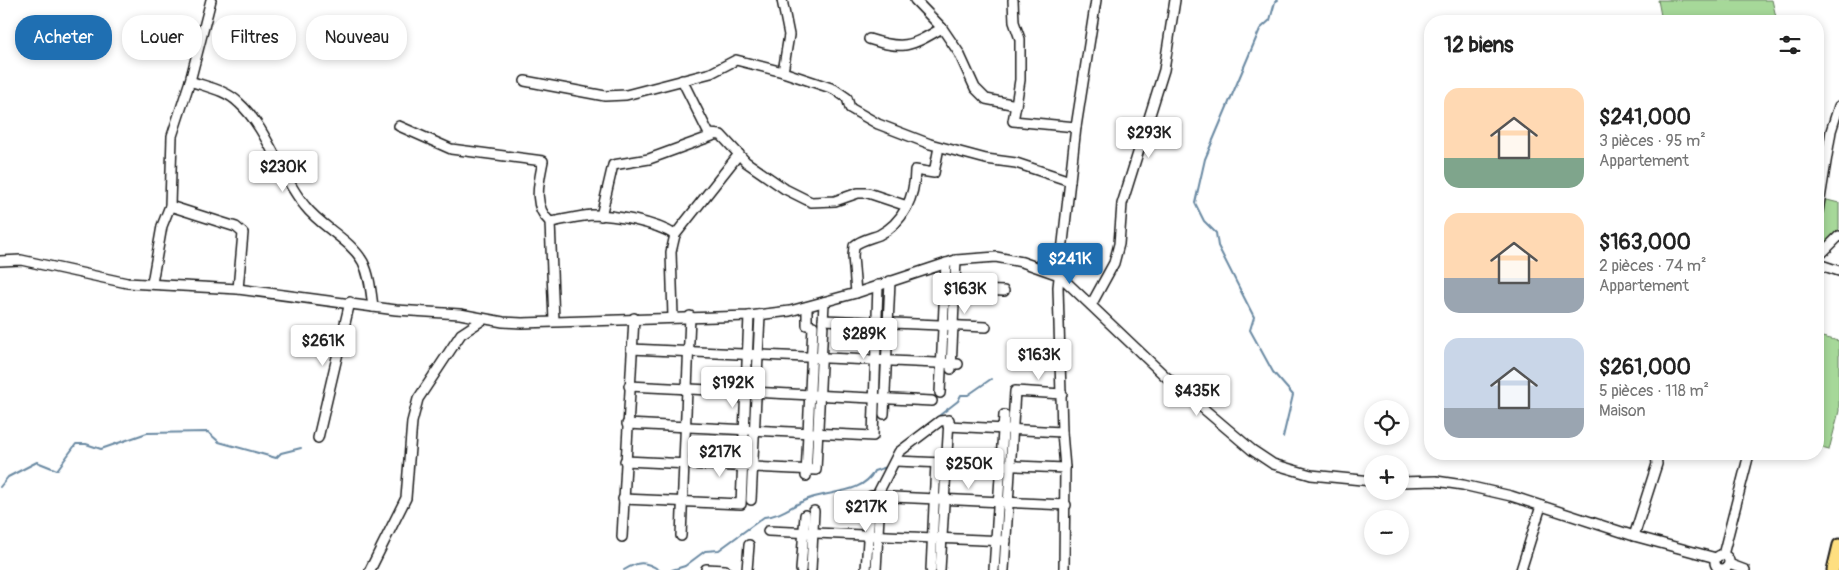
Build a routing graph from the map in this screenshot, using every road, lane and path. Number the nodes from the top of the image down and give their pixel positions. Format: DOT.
graph roads {
  1 [pos="211,0"];
  2 [pos="782,0"];
  3 [pos="915,0"];
  4 [pos="1013,0"];
  5 [pos="1096,0"];
  6 [pos="1175,0"];
  7 [pos="942,28"];
  8 [pos="869,39"];
  9 [pos="783,72"];
  10 [pos="682,80"];
  11 [pos="525,81"];
  12 [pos="190,82"];
  13 [pos="1016,105"];
  14 [pos="1839,106"];
  15 [pos="399,126"];
  16 [pos="1076,127"];
  17 [pos="712,136"];
  18 [pos="939,147"];
  19 [pos="739,154"];
  20 [pos="1824,174"];
  21 [pos="1070,181"];
  22 [pos="170,206"];
  23 [pos="907,206"];
  24 [pos="601,216"];
  25 [pos="550,222"];
  26 [pos="674,234"];
  27 [pos="1839,236"];
  28 [pos="1824,251"];
  29 [pos="956,260"];
  30 [pos="0,261"];
  31 [pos="946,263"];
  32 [pos="1824,266"];
  33 [pos="1839,271"];
  34 [pos="1059,275"];
  35 [pos="890,281"];
  36 [pos="152,283"];
  37 [pos="878,285"];
  38 [pos="238,289"];
  39 [pos="944,289"];
  40 [pos="954,289"];
  41 [pos="1004,291"];
  42 [pos="856,293"];
  43 [pos="350,302"];
  44 [pos="824,302"];
  45 [pos="1091,305"];
  46 [pos="373,307"];
  47 [pos="807,307"];
  48 [pos="760,315"];
  49 [pos="673,316"];
  50 [pos="690,316"];
  51 [pos="749,316"];
  52 [pos="634,318"];
  53 [pos="484,319"];
  54 [pos="823,320"];
  55 [pos="554,321"];
  56 [pos="877,323"];
  57 [pos="888,323"];
  58 [pos="943,326"];
  59 [pos="953,326"];
  60 [pos="986,328"];
  61 [pos="631,349"];
  62 [pos="689,352"];
  63 [pos="748,355"];
  64 [pos="758,355"];
  65 [pos="811,358"];
  66 [pos="822,358"];
  67 [pos="876,361"];
  68 [pos="886,361"];
  69 [pos="950,365"];
  70 [pos="629,386"];
  71 [pos="687,389"];
  72 [pos="746,392"];
  73 [pos="756,392"];
  74 [pos="940,393"];
  75 [pos="1062,394"];
  76 [pos="810,395"];
  77 [pos="820,396"];
  78 [pos="875,398"];
  79 [pos="885,399"];
  80 [pos="932,401"];
  81 [pos="884,414"];
  82 [pos="1004,415"];
  83 [pos="627,424"];
  84 [pos="948,426"];
  85 [pos="686,427"];
  86 [pos="1008,429"];
  87 [pos="744,430"];
  88 [pos="754,430"];
  89 [pos="1062,432"];
  90 [pos="808,433"];
  91 [pos="818,433"];
  92 [pos="318,438"];
  93 [pos="1657,460"];
  94 [pos="1747,460"];
  95 [pos="625,461"];
  96 [pos="895,461"];
  97 [pos="936,463"];
  98 [pos="946,463"];
  99 [pos="684,464"];
  100 [pos="1001,466"];
  101 [pos="1010,466"];
  102 [pos="747,467"];
  103 [pos="1065,468"];
  104 [pos="806,473"];
  105 [pos="1364,481"];
  106 [pos="1409,482"];
  107 [pos="878,498"];
  108 [pos="624,499"];
  109 [pos="751,500"];
  110 [pos="934,500"];
  111 [pos="944,501"];
  112 [pos="683,502"];
  113 [pos="998,503"];
  114 [pos="1008,503"];
  115 [pos="1066,505"];
  116 [pos="1541,506"];
  117 [pos="814,511"];
  118 [pos="804,515"];
  119 [pos="768,530"];
  120 [pos="803,532"];
  121 [pos="813,532"];
  122 [pos="873,535"];
  123 [pos="681,536"];
  124 [pos="1634,536"];
  125 [pos="622,537"];
  126 [pos="937,538"];
  127 [pos="996,540"];
  128 [pos="1006,540"];
  129 [pos="749,545"];
  130 [pos="1839,545"];
  131 [pos="1720,557"];
  132 [pos="1729,564"];
  133 [pos="706,569"];
  134 [pos="1718,569"];
  135 [pos="370,570"];
  136 [pos="725,570"];
  137 [pos="747,570"];
  138 [pos="801,570"];
  139 [pos="811,570"];
  140 [pos="866,570"];
  141 [pos="876,570"];
  142 [pos="931,570"];
  143 [pos="940,570"];
  144 [pos="994,570"];
  145 [pos="1004,570"];
  146 [pos="1064,570"];
  147 [pos="1521,570"];
  148 [pos="1745,570"];
  149 [pos="1833,570"];
  1 -- 12 [label="street"];
  2 -- 9 [label="street"];
  3 -- 7 [label="street"];
  4 -- 13 [label="street"];
  5 -- 16 [label="street"];
  6 -- 45 [label="street"];
  7 -- 8 [label="street"];
  7 -- 13 [label="street"];
  9 -- 10 [label="street"];
  9 -- 18 [label="street"];
  10 -- 11 [label="street"];
  10 -- 17 [label="street"];
  12 -- 22 [label="street"];
  12 -- 46 [label="street"];
  13 -- 16 [label="street"];
  14 -- 20 [label="street"];
  15 -- 25 [label="street"];
  16 -- 21 [label="street"];
  17 -- 19 [label="street"];
  17 -- 24 [label="street"];
  18 -- 21 [label="street"];
  18 -- 23 [label="street"];
  19 -- 23 [label="street"];
  19 -- 26 [label="street"];
  21 -- 34 [label="street"];
  22 -- 36 [label="street"];
  22 -- 38 [label="street"];
  23 -- 42 [label="street"];
  24 -- 25 [label="street"];
  24 -- 26 [label="street"];
  25 -- 55 [label="street"];
  26 -- 49 [label="street"];
  27 -- 28 [label="street"];
  29 -- 31 [label="street"];
  29 -- 34 [label="street"];
  29 -- 40 [label="street"];
  30 -- 36 [label="street"];
  31 -- 35 [label="street"];
  31 -- 39 [label="street"];
  32 -- 33 [label="street"];
  34 -- 45 [label="street"];
  34 -- 75 [label="street"];
  35 -- 37 [label="street"];
  35 -- 57 [label="street"];
  36 -- 38 [label="street"];
  37 -- 42 [label="street"];
  37 -- 56 [label="street"];
  38 -- 43 [label="street"];
  39 -- 40 [label="street"];
  39 -- 58 [label="street"];
  40 -- 41 [label="street"];
  40 -- 59 [label="street"];
  42 -- 44 [label="street"];
  43 -- 46 [label="street"];
  43 -- 92 [label="street"];
  44 -- 47 [label="street"];
  44 -- 54 [label="street"];
  45 -- 105 [label="street"];
  46 -- 53 [label="street"];
  47 -- 48 [label="street"];
  47 -- 65 [label="street"];
  48 -- 51 [label="street"];
  48 -- 64 [label="street"];
  49 -- 50 [label="street"];
  49 -- 52 [label="street"];
  50 -- 51 [label="street"];
  50 -- 62 [label="street"];
  51 -- 63 [label="street"];
  52 -- 55 [label="street"];
  52 -- 61 [label="street"];
  53 -- 55 [label="street"];
  53 -- 135 [label="street"];
  54 -- 56 [label="street"];
  54 -- 66 [label="street"];
  56 -- 57 [label="street"];
  56 -- 67 [label="street"];
  57 -- 58 [label="street"];
  57 -- 68 [label="street"];
  58 -- 59 [label="street"];
  58 -- 69 [label="street"];
  59 -- 60 [label="street"];
  59 -- 69 [label="street"];
  61 -- 62 [label="street"];
  61 -- 70 [label="street"];
  62 -- 63 [label="street"];
  62 -- 71 [label="street"];
  63 -- 64 [label="street"];
  63 -- 72 [label="street"];
  64 -- 65 [label="street"];
  64 -- 73 [label="street"];
  65 -- 66 [label="street"];
  65 -- 76 [label="street"];
  66 -- 67 [label="street"];
  66 -- 77 [label="street"];
  67 -- 68 [label="street"];
  67 -- 78 [label="street"];
  68 -- 69 [label="street"];
  68 -- 79 [label="street"];
  69 -- 74 [label="street"];
  70 -- 71 [label="street"];
  70 -- 83 [label="street"];
  71 -- 72 [label="street"];
  71 -- 85 [label="street"];
  72 -- 73 [label="street"];
  72 -- 87 [label="street"];
  73 -- 76 [label="street"];
  73 -- 88 [label="street"];
  75 -- 86 [label="street"];
  75 -- 89 [label="street"];
  76 -- 77 [label="street"];
  76 -- 90 [label="street"];
  77 -- 78 [label="street"];
  77 -- 91 [label="street"];
  78 -- 79 [label="street"];
  78 -- 91 [label="street"];
  79 -- 80 [label="street"];
  79 -- 81 [label="street"];
  82 -- 86 [label="street"];
  83 -- 85 [label="street"];
  83 -- 95 [label="street"];
  84 -- 86 [label="street"];
  84 -- 96 [label="street"];
  84 -- 98 [label="street"];
  85 -- 87 [label="street"];
  85 -- 99 [label="street"];
  86 -- 89 [label="street"];
  86 -- 100 [label="street"];
  86 -- 101 [label="street"];
  87 -- 88 [label="street"];
  87 -- 102 [label="street"];
  88 -- 90 [label="street"];
  88 -- 102 [label="street"];
  89 -- 103 [label="street"];
  90 -- 91 [label="street"];
  90 -- 104 [label="street"];
  91 -- 104 [label="street"];
  93 -- 124 [label="street"];
  94 -- 131 [label="street"];
  95 -- 99 [label="street"];
  95 -- 108 [label="street"];
  96 -- 97 [label="street"];
  96 -- 107 [label="street"];
  97 -- 98 [label="street"];
  97 -- 110 [label="street"];
  98 -- 100 [label="street"];
  98 -- 111 [label="street"];
  99 -- 102 [label="street"];
  99 -- 112 [label="street"];
  100 -- 101 [label="street"];
  100 -- 113 [label="street"];
  101 -- 103 [label="street"];
  101 -- 114 [label="street"];
  102 -- 104 [label="street"];
  102 -- 109 [label="street"];
  102 -- 112 [label="street"];
  103 -- 115 [label="street"];
  106 -- 116 [label="street"];
  107 -- 110 [label="street"];
  107 -- 122 [label="street"];
  108 -- 112 [label="street"];
  108 -- 125 [label="street"];
  110 -- 111 [label="street"];
  110 -- 126 [label="street"];
  111 -- 113 [label="street"];
  111 -- 126 [label="street"];
  112 -- 123 [label="street"];
  113 -- 114 [label="street"];
  113 -- 127 [label="street"];
  114 -- 115 [label="street"];
  114 -- 128 [label="street"];
  115 -- 146 [label="street"];
  116 -- 124 [label="street"];
  116 -- 147 [label="street"];
  117 -- 121 [label="street"];
  118 -- 120 [label="street"];
  119 -- 120 [label="street"];
  120 -- 121 [label="street"];
  120 -- 138 [label="street"];
  121 -- 122 [label="street"];
  121 -- 139 [label="street"];
  122 -- 126 [label="street"];
  122 -- 140 [label="street"];
  122 -- 141 [label="street"];
  124 -- 131 [label="street"];
  126 -- 127 [label="street"];
  126 -- 142 [label="street"];
  126 -- 143 [label="street"];
  127 -- 128 [label="street"];
  127 -- 144 [label="street"];
  128 -- 145 [label="street"];
  129 -- 137 [label="street"];
  130 -- 149 [label="main road"];
  131 -- 132 [label="street"];
  131 -- 134 [label="street"];
  132 -- 134 [label="street"];
  132 -- 148 [label="street"];
  133 -- 136 [label="street"];
}
